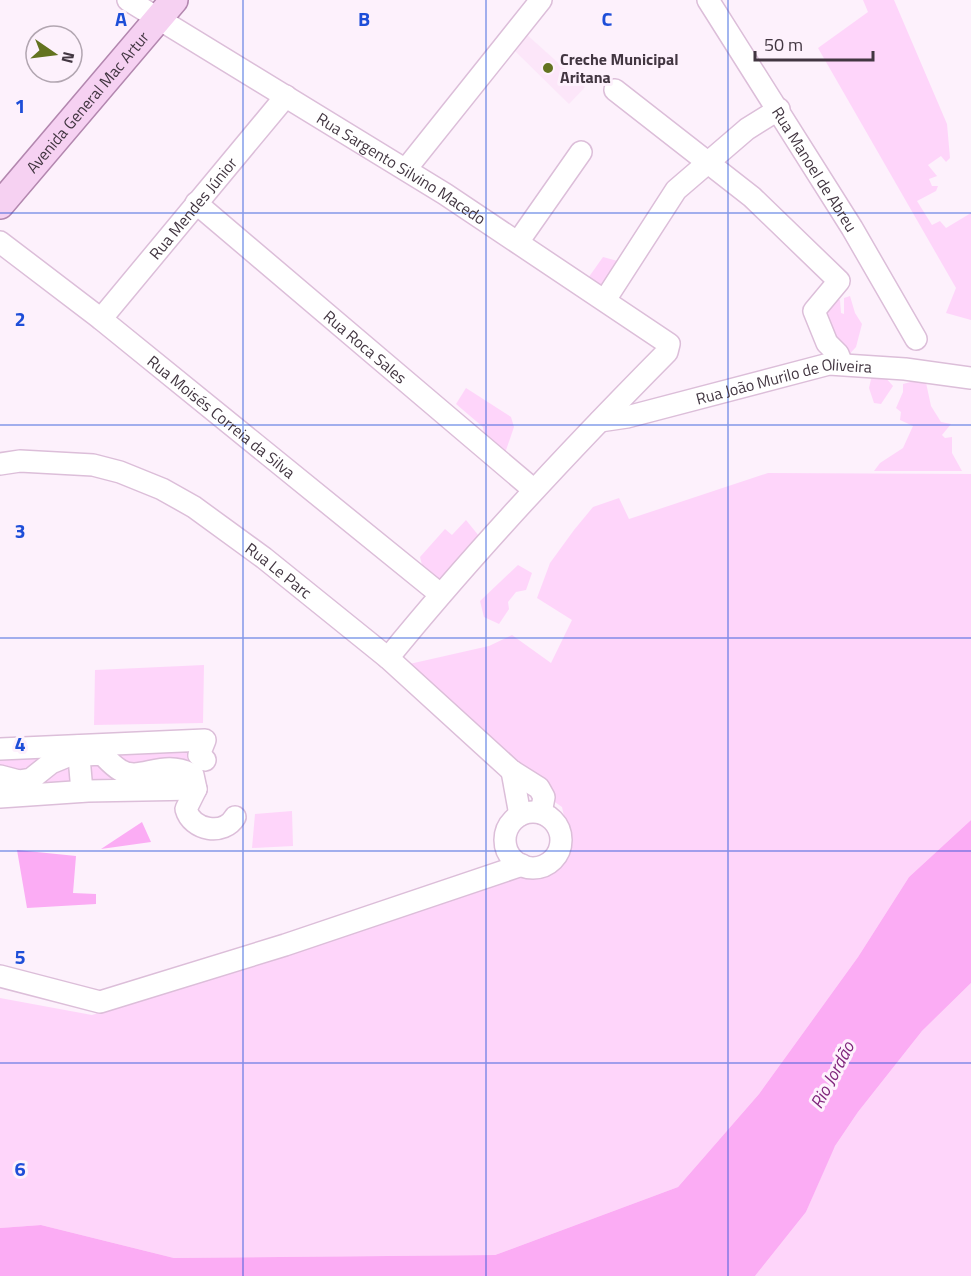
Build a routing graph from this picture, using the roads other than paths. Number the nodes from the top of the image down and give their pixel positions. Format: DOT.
graph roads {
  1 [pos="128,0"];
  2 [pos="541,0"];
  3 [pos="708,0"];
  4 [pos="167,9"];
  5 [pos="615,90"];
  6 [pos="286,96"];
  7 [pos="779,109"];
  8 [pos="581,152"];
  9 [pos="707,162"];
  10 [pos="406,169"];
  11 [pos="196,203"];
  12 [pos="0,205"];
  13 [pos="0,242"];
  14 [pos="518,242"];
  15 [pos="605,300"];
  16 [pos="101,319"];
  17 [pos="916,339"];
  18 [pos="842,364"];
  19 [pos="971,378"];
  20 [pos="600,421"];
  21 [pos="0,464"];
  22 [pos="534,490"];
  23 [pos="440,594"];
  24 [pos="388,658"];
  25 [pos="0,749"];
  26 [pos="78,750"];
  27 [pos="206,760"];
  28 [pos="512,771"];
  29 [pos="0,776"];
  30 [pos="196,789"];
  31 [pos="82,791"];
  32 [pos="0,797"];
  33 [pos="541,813"];
  34 [pos="520,815"];
  35 [pos="236,817"];
  36 [pos="522,866"];
  37 [pos="0,976"];
  1 -- 4 [label="street, Rua Sargento Silvino Macedo"];
  2 -- 10 [label="street"];
  3 -- 7 [label="street, Rua Manoel de Abreu"];
  4 -- 6 [label="street, Rua Sargento Silvino Macedo"];
  4 -- 12 [label="main road, Avenida General Mac Artur"];
  5 -- 9 [label="street"];
  6 -- 10 [label="street, Rua Sargento Silvino Macedo"];
  6 -- 11 [label="street, Rua Mendes Júnior"];
  7 -- 9 [label="street"];
  7 -- 17 [label="street, Rua Manoel de Abreu"];
  8 -- 14 [label="street"];
  9 -- 15 [label="street"];
  9 -- 18 [label="street"];
  10 -- 14 [label="street, Rua Sargento Silvino Macedo"];
  11 -- 16 [label="street, Rua Mendes Júnior"];
  11 -- 22 [label="street, Rua Roca Sales"];
  13 -- 16 [label="street, Rua Moisés Correia da Silva"];
  14 -- 15 [label="street, Rua Sargento Silvino Macedo"];
  15 -- 20 [label="street, Rua Sargento Silvino Macedo"];
  16 -- 23 [label="street, Rua Moisés Correia da Silva"];
  18 -- 19 [label="street, Rua João Murilo de Oliveira"];
  18 -- 20 [label="street, Rua João Murilo de Oliveira"];
  20 -- 22 [label="street"];
  21 -- 24 [label="street, Rua Le Parc"];
  22 -- 23 [label="street"];
  23 -- 24 [label="street"];
  24 -- 28 [label="street, Rua Le Parc"];
  25 -- 26 [label="street"];
  26 -- 27 [label="street"];
  26 -- 29 [label="street"];
  26 -- 30 [label="street"];
  26 -- 31 [label="street"];
  28 -- 33 [label="street, Rua Le Parc"];
  28 -- 34 [label="street"];
  30 -- 31 [label="street"];
  30 -- 35 [label="street"];
  31 -- 32 [label="street"];
  33 -- 34 [label="street"];
  33 -- 36 [label="street"];
  34 -- 36 [label="street"];
  36 -- 37 [label="street"];
}
